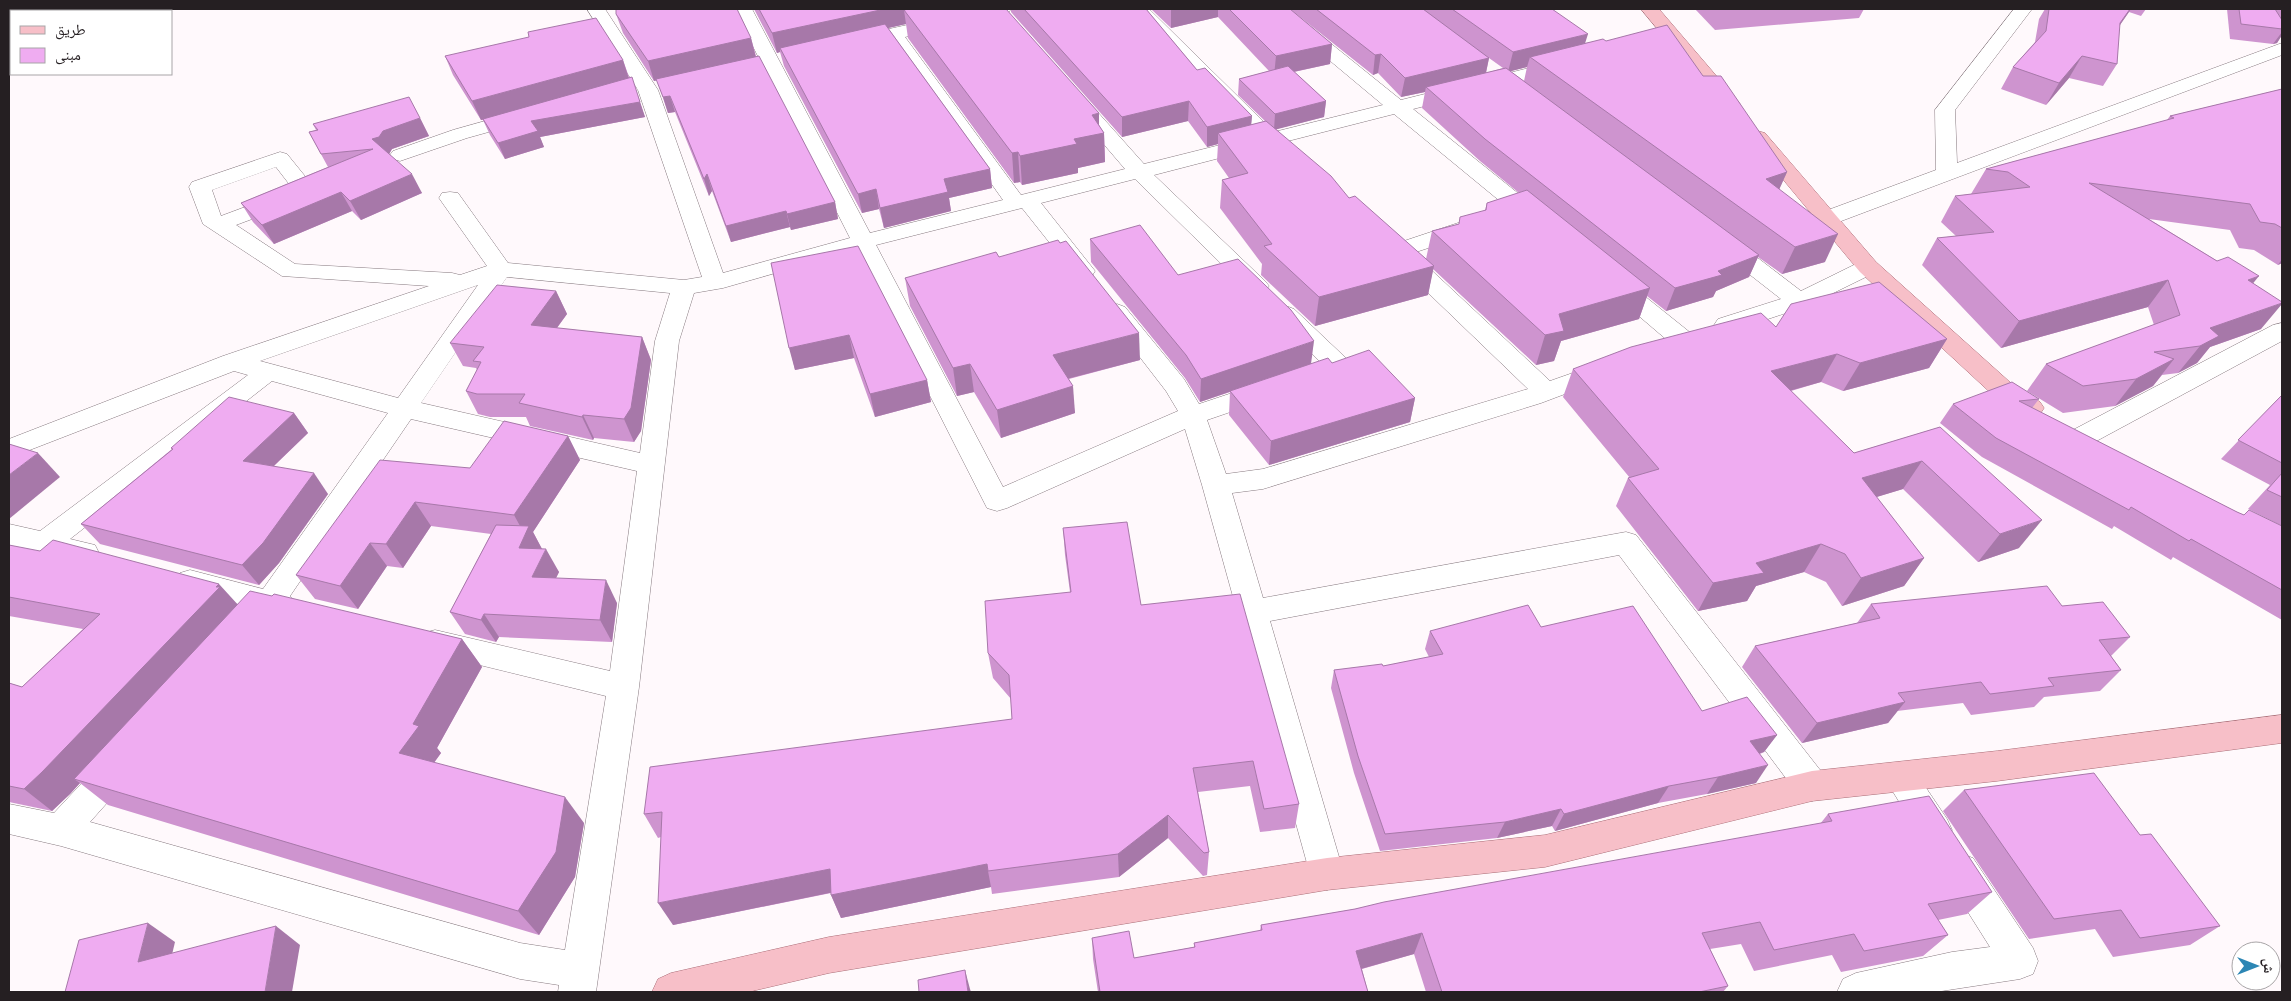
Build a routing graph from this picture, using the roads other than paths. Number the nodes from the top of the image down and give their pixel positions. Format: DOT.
graph roads {
  1 [pos="596,9"];
  2 [pos="743,9"];
  3 [pos="1139,9"];
  4 [pos="1277,9"];
  5 [pos="1650,9"];
  6 [pos="2023,9"];
  7 [pos="1001,13"];
  8 [pos="894,34"];
  9 [pos="838,47"];
  10 [pos="2282,49"];
  11 [pos="1583,61"];
  12 [pos="1484,63"];
  13 [pos="1506,80"];
  14 [pos="1062,84"];
  15 [pos="1530,98"];
  16 [pos="1398,107"];
  17 [pos="542,111"];
  18 [pos="1269,140"];
  19 [pos="400,155"];
  20 [pos="1297,164"];
  21 [pos="1139,172"];
  22 [pos="1947,173"];
  23 [pos="450,198"];
  24 [pos="1022,202"];
  25 [pos="1506,215"];
  26 [pos="1828,218"];
  27 [pos="219,224"];
  28 [pos="1369,226"];
  29 [pos="1554,234"];
  30 [pos="1712,235"];
  31 [pos="864,241"];
  32 [pos="1398,251"];
  33 [pos="1868,267"];
  34 [pos="501,269"];
  35 [pos="1600,271"];
  36 [pos="466,281"];
  37 [pos="715,283"];
  38 [pos="684,288"];
  39 [pos="1799,301"];
  40 [pos="2282,331"];
  41 [pos="1683,340"];
  42 [pos="1656,350"];
  43 [pos="1628,360"];
  44 [pos="232,362"];
  45 [pos="268,372"];
  46 [pos="1547,392"];
  47 [pos="403,408"];
  48 [pos="1193,415"];
  49 [pos="2063,427"];
  50 [pos="9,449"];
  51 [pos="2106,451"];
  52 [pos="651,465"];
  53 [pos="1216,485"];
  54 [pos="9,535"];
  55 [pos="44,542"];
  56 [pos="110,559"];
  57 [pos="9,570"];
  58 [pos="166,574"];
  59 [pos="270,602"];
  60 [pos="308,611"];
  61 [pos="1253,612"];
  62 [pos="413,636"];
  63 [pos="236,639"];
  64 [pos="623,687"];
  65 [pos="2282,729"];
  66 [pos="135,749"];
  67 [pos="1900,777"];
  68 [pos="1812,786"];
  69 [pos="9,819"];
  70 [pos="61,830"];
  71 [pos="1327,874"];
  72 [pos="578,981"];
  73 [pos="671,992"];
  74 [pos="1856,992"];
  1 -- 37 [label="street"];
  2 -- 31 [label="street"];
  3 -- 18 [label="street"];
  4 -- 16 [label="street"];
  5 -- 26 [label="main road"];
  6 -- 22 [label="street"];
  7 -- 8 [label="street"];
  8 -- 9 [label="street"];
  8 -- 24 [label="street"];
  10 -- 22 [label="street"];
  11 -- 13 [label="street"];
  12 -- 13 [label="street"];
  13 -- 15 [label="street"];
  13 -- 16 [label="street"];
  14 -- 21 [label="street"];
  16 -- 18 [label="street"];
  16 -- 25 [label="street"];
  17 -- 19 [label="street"];
  18 -- 20 [label="street"];
  18 -- 21 [label="street"];
  21 -- 24 [label="street"];
  21 -- 48 [label="street"];
  22 -- 26 [label="street"];
  23 -- 34 [label="street"];
  24 -- 31 [label="street"];
  24 -- 48 [label="street"];
  25 -- 29 [label="street"];
  25 -- 32 [label="street"];
  26 -- 33 [label="main road"];
  27 -- 36 [label="street"];
  28 -- 32 [label="street"];
  30 -- 39 [label="street"];
  31 -- 37 [label="street"];
  31 -- 48 [label="street"];
  32 -- 46 [label="street"];
  33 -- 39 [label="street"];
  33 -- 49 [label="main road"];
  34 -- 36 [label="street"];
  34 -- 38 [label="street"];
  34 -- 47 [label="street"];
  35 -- 41 [label="street"];
  36 -- 44 [label="street"];
  37 -- 38 [label="street"];
  38 -- 52 [label="street"];
  39 -- 41 [label="street"];
  40 -- 49 [label="street"];
  41 -- 42 [label="street"];
  43 -- 46 [label="street"];
  44 -- 45 [label="street"];
  44 -- 50 [label="street"];
  45 -- 47 [label="street"];
  45 -- 55 [label="street"];
  46 -- 53 [label="street"];
  47 -- 52 [label="street"];
  47 -- 59 [label="street"];
  48 -- 53 [label="street"];
  49 -- 51 [label="main road"];
  52 -- 64 [label="street"];
  53 -- 61 [label="street"];
  54 -- 55 [label="street"];
  55 -- 56 [label="street"];
  55 -- 57 [label="street"];
  58 -- 59 [label="street"];
  59 -- 60 [label="street"];
  59 -- 63 [label="street"];
  61 -- 68 [label="street"];
  61 -- 71 [label="street"];
  62 -- 64 [label="street"];
  64 -- 72 [label="street"];
  65 -- 67 [label="main road"];
  66 -- 70 [label="street"];
  67 -- 68 [label="main road"];
  67 -- 74 [label="street"];
  68 -- 71 [label="main road"];
  69 -- 70 [label="street"];
  70 -- 72 [label="street"];
  71 -- 73 [label="main road"];
}
